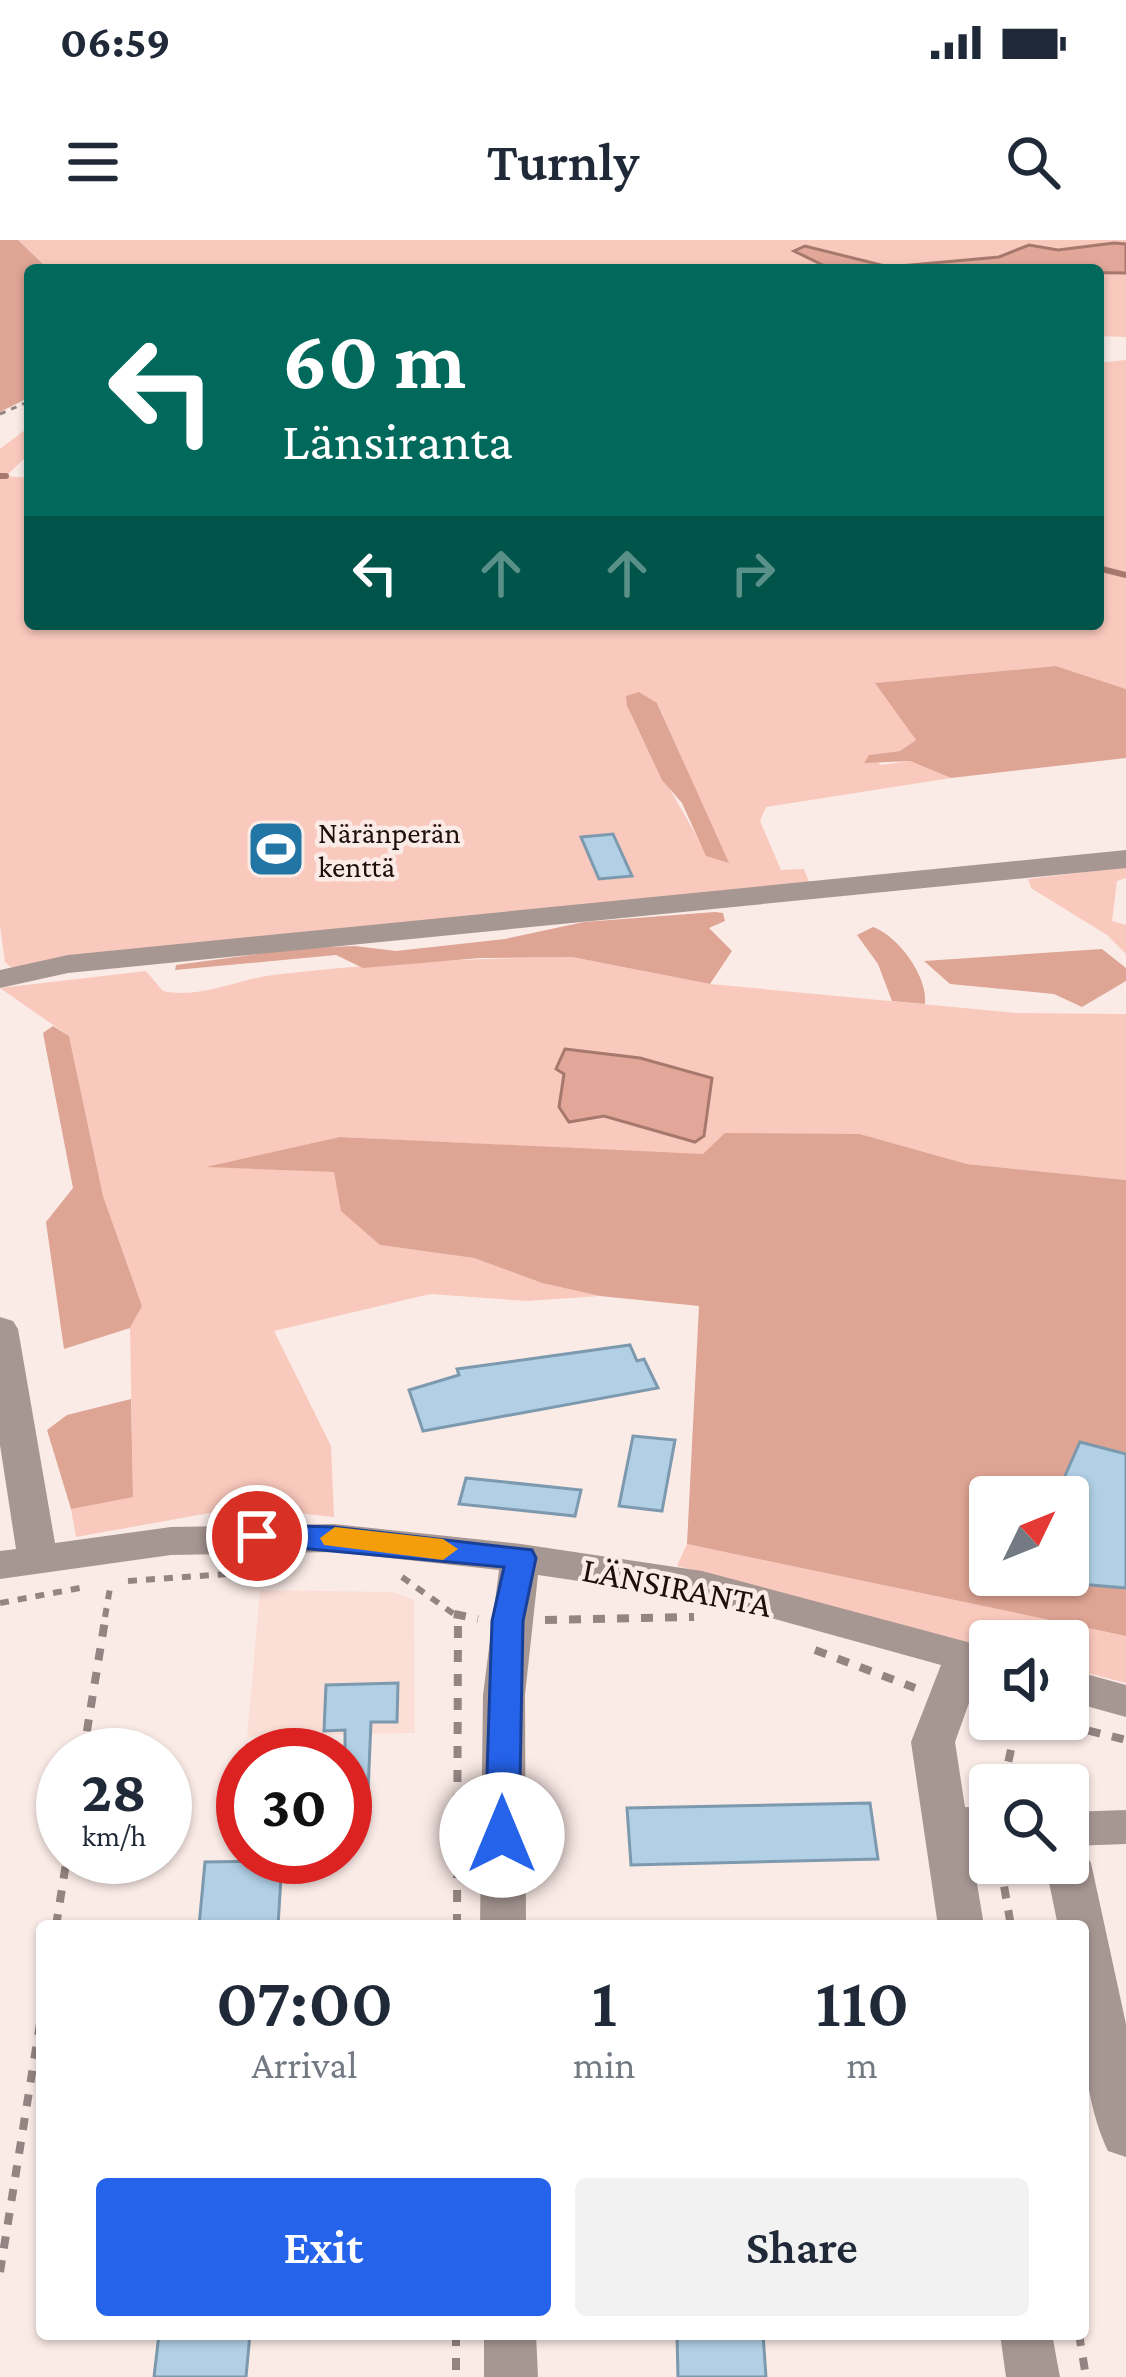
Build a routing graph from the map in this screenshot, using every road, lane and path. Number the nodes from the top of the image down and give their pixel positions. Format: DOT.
graph roads {
  1 [pos="1126,859"];
  2 [pos="0,980"];
  3 [pos="0,1328"];
  4 [pos="521,1558"];
  5 [pos="19,1562"];
  6 [pos="111,1582"];
  7 [pos="458,1617"];
  8 [pos="969,1658"];
  9 [pos="969,1675"];
  10 [pos="1089,1691"];
  11 [pos="1126,1701"];
  12 [pos="87,1728"];
  13 [pos="1089,1731"];
  14 [pos="1126,1740"];
  15 [pos="945,1823"];
  16 [pos="969,1824"];
  17 [pos="1126,1827"];
  18 [pos="1089,1828"];
  19 [pos="63,1884"];
  20 [pos="1004,1884"];
  21 [pos="1072,1884"];
  22 [pos="57,1920"];
  23 [pos="457,1920"];
  24 [pos="503,1920"];
  25 [pos="961,1920"];
  26 [pos="1010,1920"];
  27 [pos="1080,1920"];
  28 [pos="1089,1963"];
  29 [pos="36,2048"];
  30 [pos="1126,2136"];
  31 [pos="0,2272"];
  32 [pos="456,2340"];
  33 [pos="510,2340"];
  34 [pos="1027,2340"];
  35 [pos="1080,2340"];
  36 [pos="456,2377"];
  37 [pos="511,2377"];
  38 [pos="1033,2377"];
  39 [pos="1086,2377"];
  1 -- 2 [label="street"];
  3 -- 5 [label="street"];
  4 -- 5 [label="street, LÄNSIRANTA"];
  4 -- 8 [label="street, LÄNSIRANTA"];
  4 -- 24 [label="street"];
  6 -- 12 [label="path"];
  7 -- 23 [label="path"];
  9 -- 15 [label="street"];
  10 -- 11 [label="street"];
  13 -- 14 [label="path"];
  15 -- 16 [label="street"];
  15 -- 25 [label="street"];
  17 -- 18 [label="street"];
  19 -- 22 [label="path"];
  20 -- 26 [label="path"];
  21 -- 27 [label="street"];
  28 -- 30 [label="street"];
  29 -- 31 [label="path"];
  32 -- 36 [label="path"];
  33 -- 37 [label="street"];
  34 -- 38 [label="street"];
  35 -- 39 [label="path"];
}
